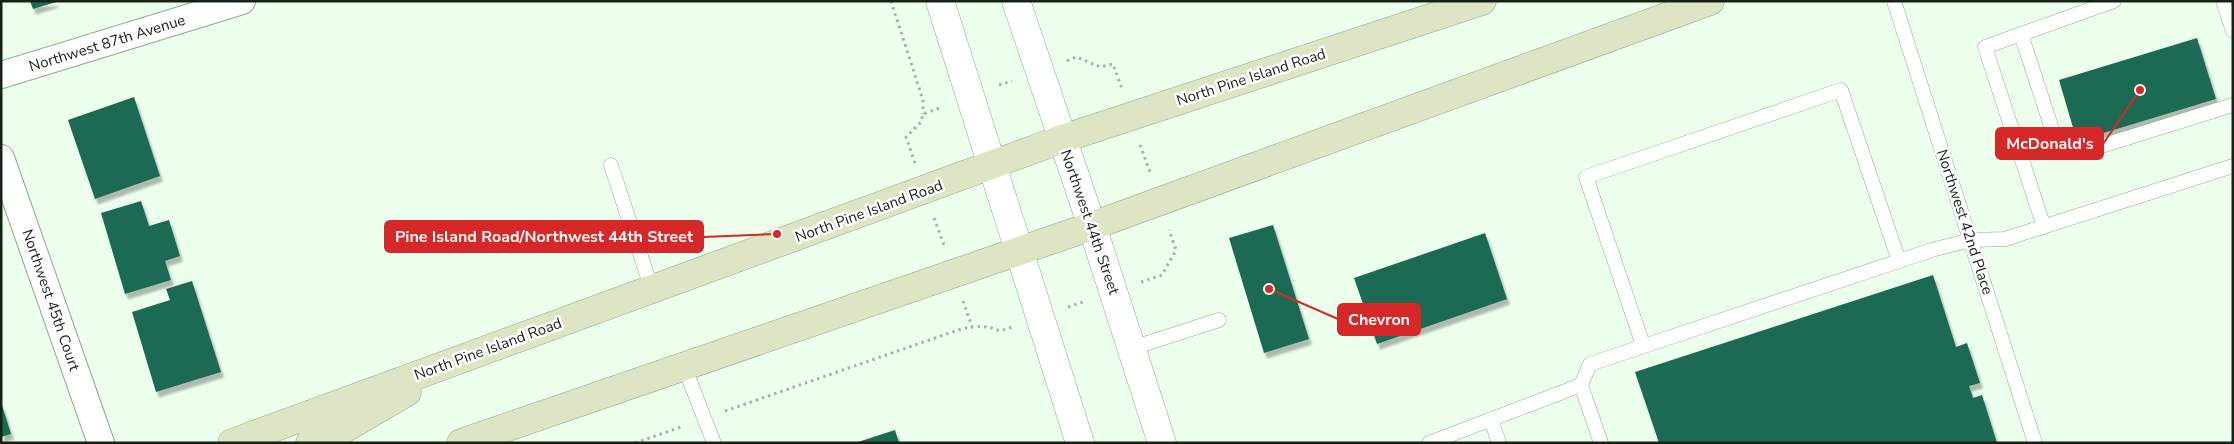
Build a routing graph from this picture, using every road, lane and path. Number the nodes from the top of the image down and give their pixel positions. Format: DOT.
graph roads {
  1 [pos="242,1"];
  2 [pos="891,1"];
  3 [pos="940,1"];
  4 [pos="1016,1"];
  5 [pos="1482,1"];
  6 [pos="1710,1"];
  7 [pos="1894,1"];
  8 [pos="2114,1"];
  9 [pos="2223,1"];
  10 [pos="2233,31"];
  11 [pos="2021,34"];
  12 [pos="1040,71"];
  13 [pos="1,75"];
  14 [pos="970,96"];
  15 [pos="2233,106"];
  16 [pos="923,114"];
  17 [pos="1131,117"];
  18 [pos="1062,139"];
  19 [pos="1,158"];
  20 [pos="611,165"];
  21 [pos="993,166"];
  22 [pos="2233,166"];
  23 [pos="925,190"];
  24 [pos="1160,202"];
  25 [pos="1092,226"];
  26 [pos="2044,227"];
  27 [pos="1971,240"];
  28 [pos="1019,252"];
  29 [pos="1899,261"];
  30 [pos="954,274"];
  31 [pos="652,290"];
  32 [pos="1114,292"];
  33 [pos="1040,317"];
  34 [pos="1219,320"];
  35 [pos="972,327"];
  36 [pos="1643,345"];
  37 [pos="1132,348"];
  38 [pos="466,357"];
  39 [pos="684,366"];
  40 [pos="1581,385"];
  41 [pos="704,418"];
  42 [pos="1491,419"];
  43 [pos="102,443"];
  44 [pos="232,443"];
  45 [pos="310,443"];
  46 [pos="461,443"];
  47 [pos="635,443"];
  48 [pos="714,443"];
  49 [pos="1080,443"];
  50 [pos="1162,443"];
  51 [pos="1429,443"];
  52 [pos="1499,443"];
  53 [pos="1601,443"];
  54 [pos="2035,443"];
  1 -- 13 [label="street, Northwest 87th Avenue"];
  2 -- 16 [label="path"];
  3 -- 14 [label="street"];
  4 -- 12 [label="street, Northwest 44th Street"];
  5 -- 17 [label="main road, North Pine Island Road"];
  6 -- 24 [label="main road"];
  7 -- 27 [label="lane, Northwest 42nd Place"];
  8 -- 11 [label="lane"];
  9 -- 10 [label="lane"];
  11 -- 15 [label="lane"];
  11 -- 26 [label="lane"];
  12 -- 14 [label="path"];
  12 -- 17 [label="path"];
  12 -- 18 [label="street, Northwest 44th Street"];
  14 -- 16 [label="path"];
  14 -- 21 [label="street"];
  16 -- 23 [label="path"];
  17 -- 18 [label="main road, North Pine Island Road"];
  17 -- 24 [label="path"];
  18 -- 21 [label="main road, North Pine Island Road"];
  18 -- 25 [label="street, Northwest 44th Street"];
  19 -- 43 [label="street, Northwest 45th Court"];
  20 -- 31 [label="lane"];
  21 -- 23 [label="main road, North Pine Island Road"];
  21 -- 28 [label="street"];
  22 -- 26 [label="lane"];
  23 -- 30 [label="path"];
  23 -- 31 [label="main road, North Pine Island Road"];
  24 -- 25 [label="main road"];
  24 -- 32 [label="path"];
  25 -- 28 [label="main road"];
  25 -- 32 [label="street, Northwest 44th Street"];
  26 -- 27 [label="lane"];
  27 -- 29 [label="lane"];
  27 -- 54 [label="lane, Northwest 42nd Place"];
  28 -- 30 [label="main road"];
  28 -- 33 [label="street"];
  29 -- 36 [label="lane"];
  29 -- 36 [label="lane"];
  30 -- 35 [label="path"];
  30 -- 39 [label="main road"];
  31 -- 38 [label="main road, North Pine Island Road"];
  32 -- 33 [label="path"];
  32 -- 37 [label="street, Northwest 44th Street"];
  33 -- 35 [label="path"];
  33 -- 49 [label="street"];
  34 -- 37 [label="lane"];
  35 -- 41 [label="path"];
  36 -- 40 [label="lane"];
  37 -- 50 [label="street, Northwest 44th Street"];
  38 -- 44 [label="main road, North Pine Island Road"];
  38 -- 45 [label="main road"];
  39 -- 41 [label="lane"];
  39 -- 46 [label="main road"];
  40 -- 42 [label="lane"];
  40 -- 53 [label="lane"];
  41 -- 47 [label="path"];
  41 -- 48 [label="lane"];
  42 -- 51 [label="lane"];
  42 -- 52 [label="lane"];
}
